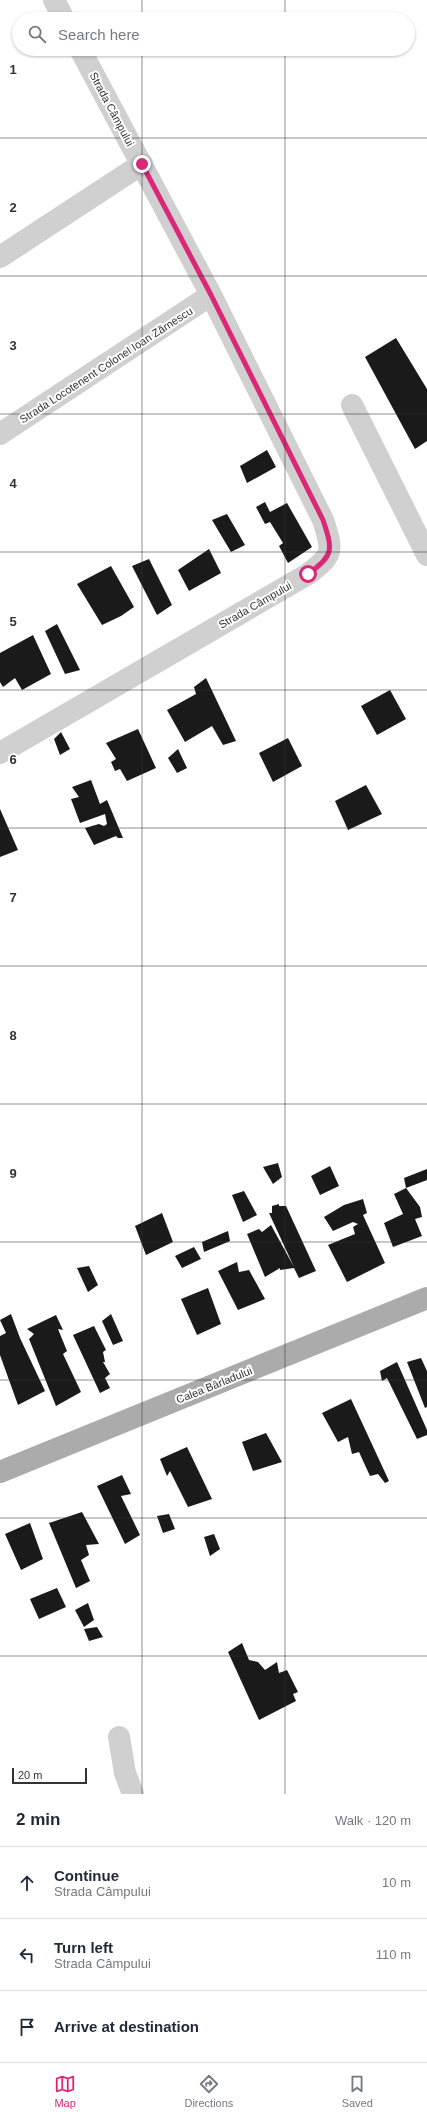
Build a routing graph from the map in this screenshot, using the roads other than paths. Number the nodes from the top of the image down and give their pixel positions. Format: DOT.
graph roads {
  1 [pos="54,0"];
  2 [pos="60,12"];
  3 [pos="84,56"];
  4 [pos="142,164"];
  5 [pos="0,257"];
  6 [pos="211,295"];
  7 [pos="352,405"];
  8 [pos="0,434"];
  9 [pos="427,555"];
  10 [pos="0,753"];
  11 [pos="427,1298"];
  12 [pos="0,1472"];
  13 [pos="119,1737"];
  14 [pos="133,1794"];
  1 -- 2 [label="street"];
  3 -- 4 [label="street, Strada Câmpului"];
  4 -- 5 [label="street"];
  4 -- 6 [label="street, Strada Câmpului"];
  6 -- 8 [label="street, Strada Locotenent Colonel Ioan Zărnescu"];
  6 -- 10 [label="street, Strada Câmpului"];
  7 -- 9 [label="street"];
  11 -- 12 [label="main road, Calea Bârladului"];
  13 -- 14 [label="street"];
}
